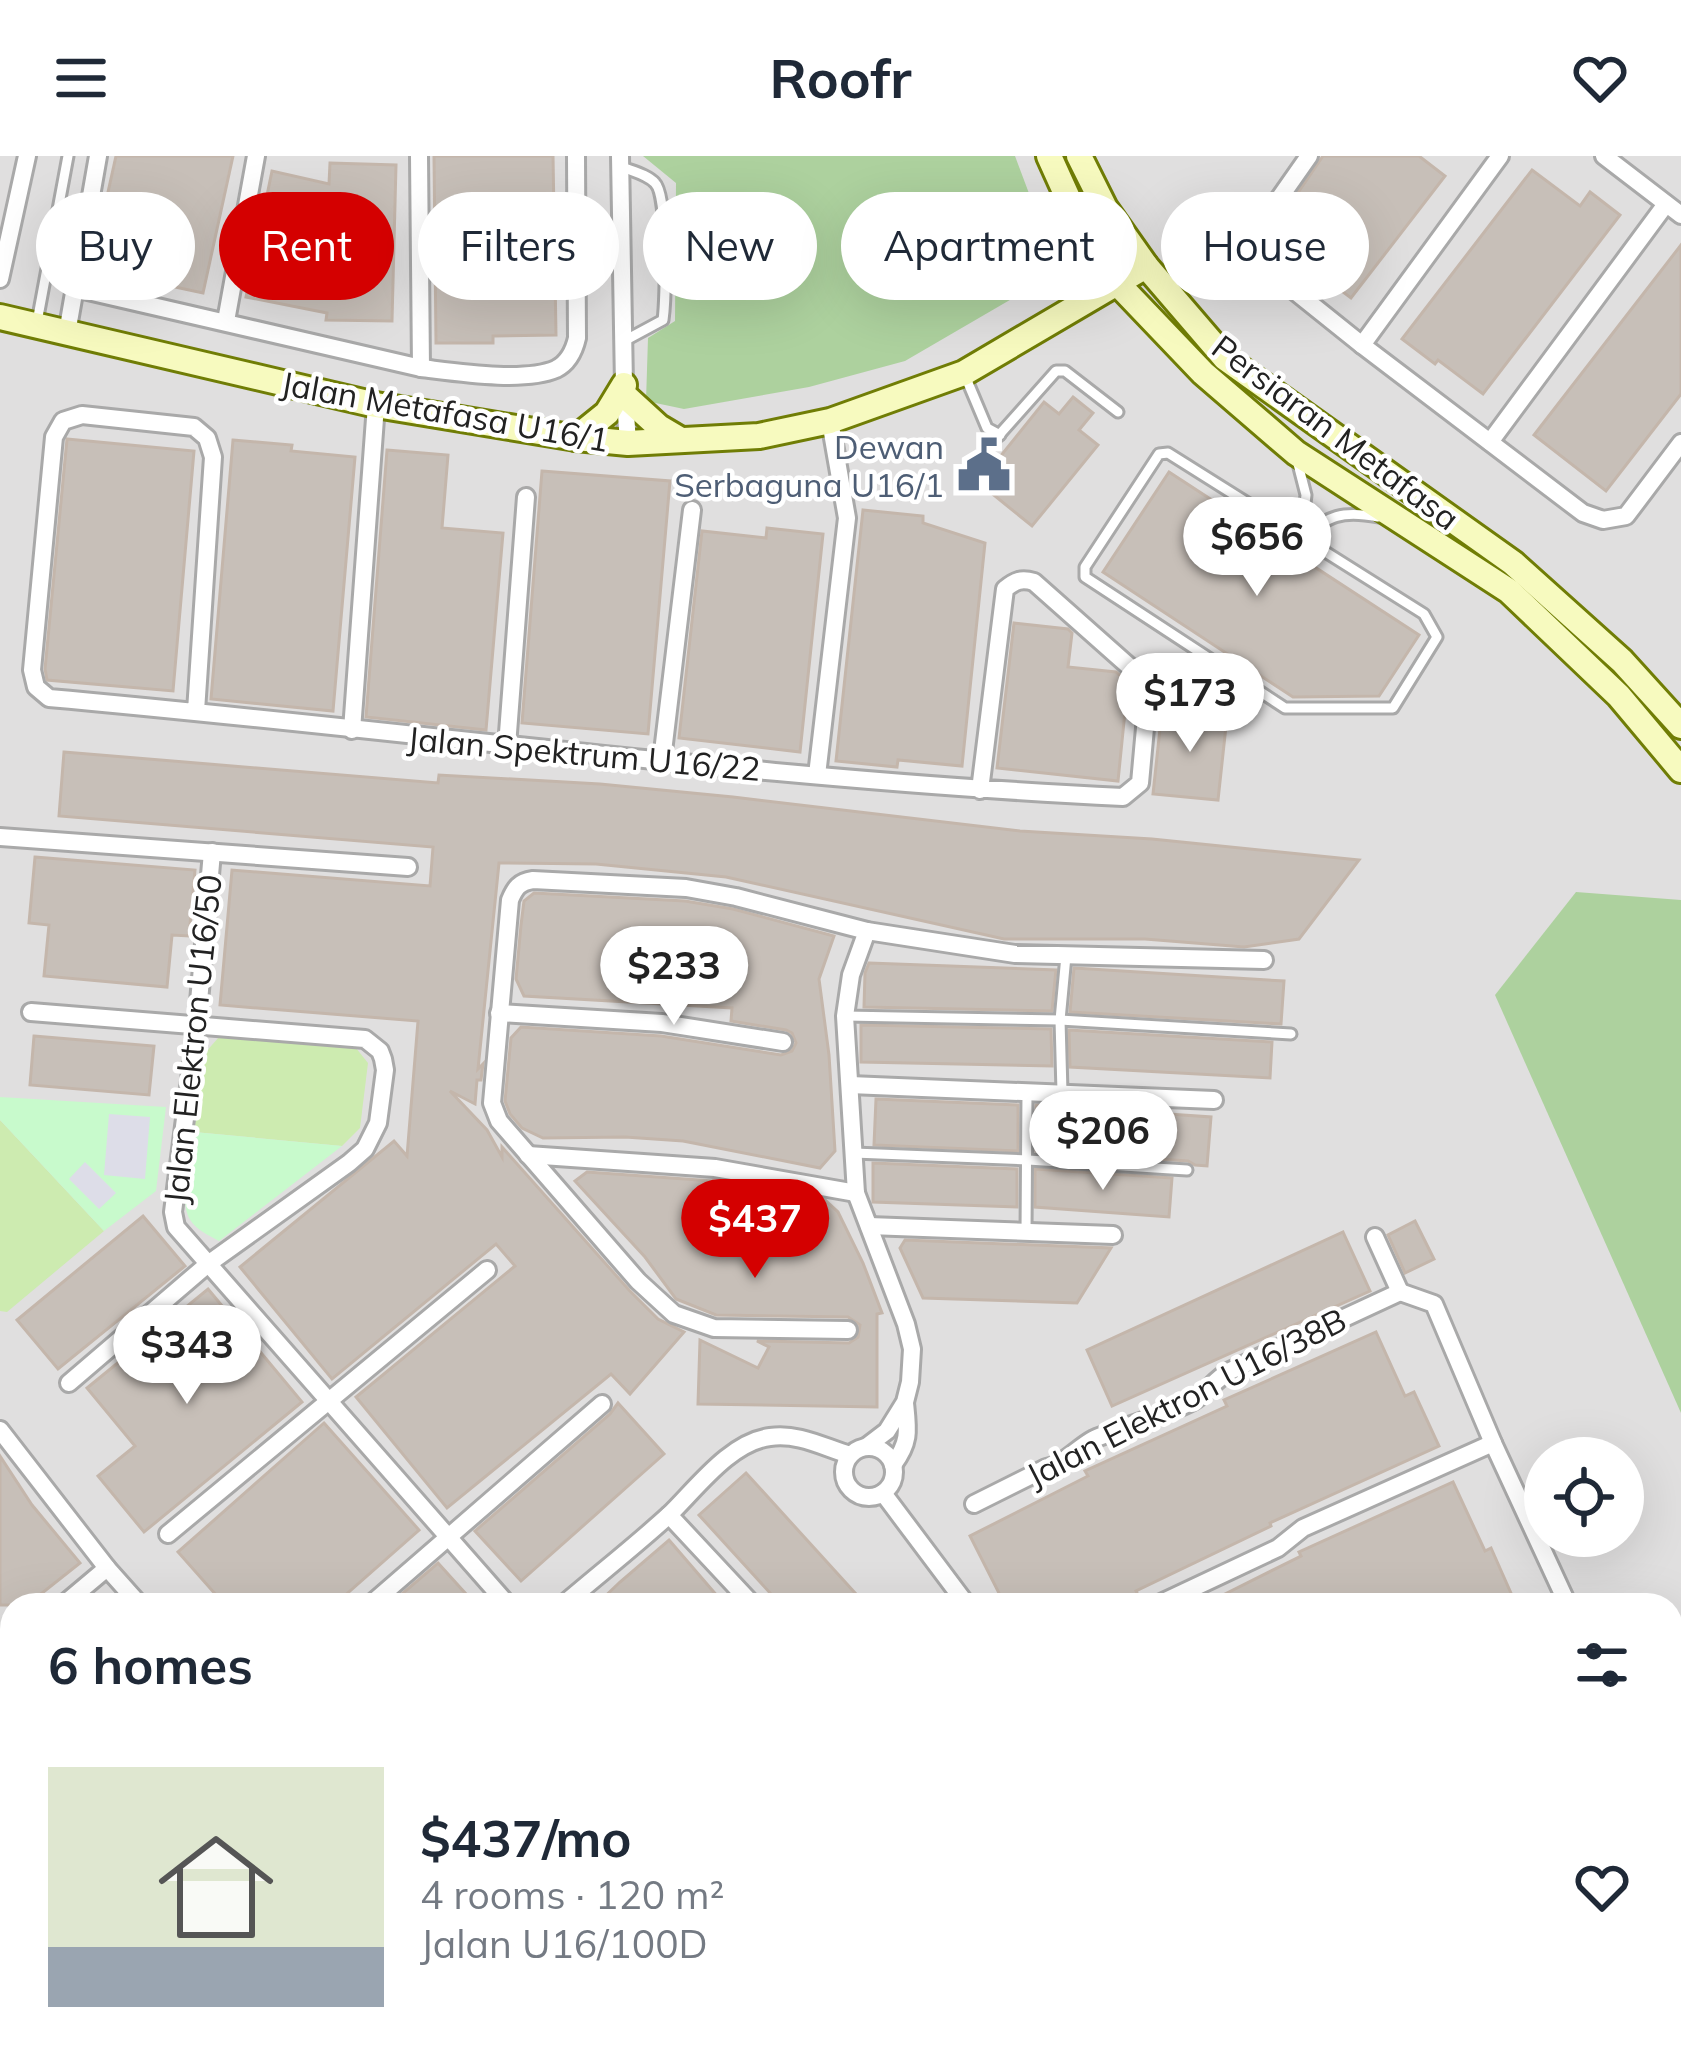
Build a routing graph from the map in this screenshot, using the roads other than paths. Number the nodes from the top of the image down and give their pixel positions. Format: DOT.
graph roads {
  1 [pos="27,156"];
  2 [pos="68,156"];
  3 [pos="98,156"];
  4 [pos="256,156"];
  5 [pos="418,156"];
  6 [pos="576,156"];
  7 [pos="1049,156"];
  8 [pos="1079,156"];
  9 [pos="1309,156"];
  10 [pos="1501,156"];
  11 [pos="1604,156"];
  12 [pos="620,161"];
  13 [pos="92,192"];
  14 [pos="1065,192"];
  15 [pos="1673,209"];
  16 [pos="1146,266"];
  17 [pos="1137,272"];
  18 [pos="0,280"];
  19 [pos="73,300"];
  20 [pos="130,300"];
  21 [pos="1090,300"];
  22 [pos="1133,300"];
  23 [pos="1,321"];
  24 [pos="226,321"];
  25 [pos="36,326"];
  26 [pos="67,333"];
  27 [pos="622,342"];
  28 [pos="1362,345"];
  29 [pos="421,368"];
  30 [pos="964,373"];
  31 [pos="624,390"];
  32 [pos="376,405"];
  33 [pos="1118,412"];
  34 [pos="830,421"];
  35 [pos="1000,435"];
  36 [pos="575,438"];
  37 [pos="681,440"];
  38 [pos="628,442"];
  39 [pos="1490,442"];
  40 [pos="1681,443"];
  41 [pos="983,453"];
  42 [pos="1296,453"];
  43 [pos="526,497"];
  44 [pos="692,510"];
  45 [pos="1402,522"];
  46 [pos="1301,537"];
  47 [pos="196,711"];
  48 [pos="1681,725"];
  49 [pos="352,730"];
  50 [pos="507,746"];
  51 [pos="662,760"];
  52 [pos="1681,770"];
  53 [pos="817,775"];
  54 [pos="980,790"];
  55 [pos="4,837"];
  56 [pos="212,852"];
  57 [pos="408,867"];
  58 [pos="867,931"];
  59 [pos="1066,956"];
  60 [pos="1264,960"];
  61 [pos="31,1012"];
  62 [pos="500,1013"];
  63 [pos="845,1016"];
  64 [pos="1060,1020"];
  65 [pos="196,1025"];
  66 [pos="1291,1034"];
  67 [pos="784,1042"];
  68 [pos="850,1085"];
  69 [pos="1027,1091"];
  70 [pos="1062,1092"];
  71 [pos="1214,1100"];
  72 [pos="854,1153"];
  73 [pos="528,1155"];
  74 [pos="1028,1160"];
  75 [pos="1186,1171"];
  76 [pos="856,1193"];
  77 [pos="869,1226"];
  78 [pos="1026,1231"];
  79 [pos="1113,1235"];
  80 [pos="1376,1237"];
  81 [pos="208,1264"];
  82 [pos="487,1270"];
  83 [pos="1400,1292"];
  84 [pos="848,1330"];
  85 [pos="69,1383"];
  86 [pos="327,1401"];
  87 [pos="904,1402"];
  88 [pos="602,1403"];
  89 [pos="0,1430"];
  90 [pos="1493,1443"];
  91 [pos="858,1451"];
  92 [pos="893,1466"];
  93 [pos="883,1493"];
  94 [pos="974,1504"];
  95 [pos="669,1515"];
  96 [pos="168,1534"];
  97 [pos="448,1538"];
  98 [pos="107,1568"];
  99 [pos="77,1593"];
  100 [pos="129,1593"];
  101 [pos="384,1593"];
  102 [pos="497,1593"];
  103 [pos="577,1593"];
  104 [pos="741,1593"];
  105 [pos="958,1593"];
  106 [pos="1182,1593"];
  107 [pos="1562,1593"];
  1 -- 18 [label="street"];
  2 -- 25 [label="lane"];
  3 -- 13 [label="street"];
  4 -- 24 [label="street"];
  5 -- 29 [label="street"];
  6 -- 29 [label="street"];
  7 -- 14 [label="main road, Persiaran Metafasa"];
  8 -- 16 [label="main road, Persiaran Metafasa"];
  9 -- 28 [label="street"];
  10 -- 28 [label="street"];
  11 -- 15 [label="street"];
  12 -- 27 [label="street"];
  12 -- 27 [label="lane"];
  15 -- 39 [label="street"];
  16 -- 17 [label="main road, Jalan Metafasa U16/1"];
  16 -- 48 [label="main road, Persiaran Metafasa"];
  19 -- 26 [label="street"];
  20 -- 24 [label="street"];
  21 -- 30 [label="main road, Jalan Metafasa U16/1"];
  22 -- 42 [label="main road, Persiaran Metafasa"];
  23 -- 25 [label="main road, Jalan Metafasa U16/1"];
  24 -- 29 [label="street"];
  25 -- 26 [label="main road, Jalan Metafasa U16/1"];
  26 -- 32 [label="main road, Jalan Metafasa U16/1"];
  27 -- 31 [label="street"];
  28 -- 39 [label="street"];
  30 -- 34 [label="main road, Jalan Metafasa U16/1"];
  30 -- 35 [label="lane"];
  31 -- 36 [label="main road"];
  31 -- 37 [label="main road"];
  31 -- 38 [label="street"];
  32 -- 36 [label="main road, Jalan Metafasa U16/1"];
  32 -- 49 [label="street"];
  33 -- 35 [label="lane"];
  34 -- 37 [label="main road, Jalan Metafasa U16/1"];
  34 -- 53 [label="street"];
  35 -- 41 [label="lane"];
  36 -- 38 [label="main road, Jalan Metafasa U16/1"];
  37 -- 38 [label="main road, Jalan Metafasa U16/1"];
  39 -- 40 [label="street"];
  42 -- 45 [label="main road, Persiaran Metafasa"];
  42 -- 46 [label="lane"];
  43 -- 50 [label="street"];
  44 -- 51 [label="street"];
  45 -- 46 [label="lane"];
  45 -- 52 [label="main road, Persiaran Metafasa"];
  46 -- 46 [label="lane"];
  47 -- 47 [label="street, Jalan Spektrum U16/22"];
  47 -- 49 [label="street, Jalan Spektrum U16/22"];
  49 -- 50 [label="street, Jalan Spektrum U16/22"];
  50 -- 51 [label="street, Jalan Spektrum U16/22"];
  51 -- 53 [label="street, Jalan Spektrum U16/22"];
  53 -- 54 [label="street, Jalan Spektrum U16/22"];
  54 -- 54 [label="street, Jalan Spektrum U16/22"];
  55 -- 56 [label="street"];
  56 -- 57 [label="street"];
  56 -- 65 [label="street, Jalan Elektron U16/50"];
  58 -- 59 [label="street"];
  58 -- 62 [label="street"];
  58 -- 63 [label="street"];
  59 -- 60 [label="street"];
  59 -- 64 [label="lane"];
  61 -- 65 [label="street"];
  62 -- 67 [label="street"];
  62 -- 73 [label="street"];
  63 -- 64 [label="lane"];
  63 -- 68 [label="street"];
  64 -- 66 [label="lane"];
  64 -- 70 [label="lane"];
  65 -- 81 [label="street, Jalan Elektron U16/50"];
  65 -- 81 [label="street"];
  68 -- 69 [label="street"];
  68 -- 72 [label="street"];
  69 -- 70 [label="street"];
  69 -- 74 [label="lane"];
  70 -- 71 [label="street"];
  72 -- 74 [label="lane"];
  72 -- 76 [label="street"];
  73 -- 76 [label="street"];
  73 -- 84 [label="street"];
  74 -- 75 [label="lane"];
  74 -- 78 [label="lane"];
  76 -- 77 [label="street"];
  77 -- 78 [label="street"];
  77 -- 87 [label="street"];
  78 -- 79 [label="street"];
  80 -- 83 [label="street"];
  81 -- 85 [label="street"];
  81 -- 86 [label="street, Jalan Elektron U16/50"];
  82 -- 86 [label="street"];
  83 -- 90 [label="street"];
  83 -- 94 [label="street, Jalan Elektron U16/38B"];
  86 -- 96 [label="street"];
  86 -- 97 [label="street, Jalan Elektron U16/50"];
  87 -- 91 [label="street"];
  87 -- 92 [label="street"];
  88 -- 97 [label="street"];
  89 -- 98 [label="street"];
  90 -- 106 [label="street"];
  90 -- 107 [label="street"];
  91 -- 92 [label="street"];
  91 -- 93 [label="street"];
  91 -- 95 [label="street"];
  92 -- 93 [label="street"];
  93 -- 105 [label="street"];
  95 -- 103 [label="street"];
  95 -- 104 [label="street"];
  97 -- 101 [label="street"];
  97 -- 102 [label="street, Jalan Elektron U16/50"];
  98 -- 99 [label="street"];
  98 -- 100 [label="street"];
}
